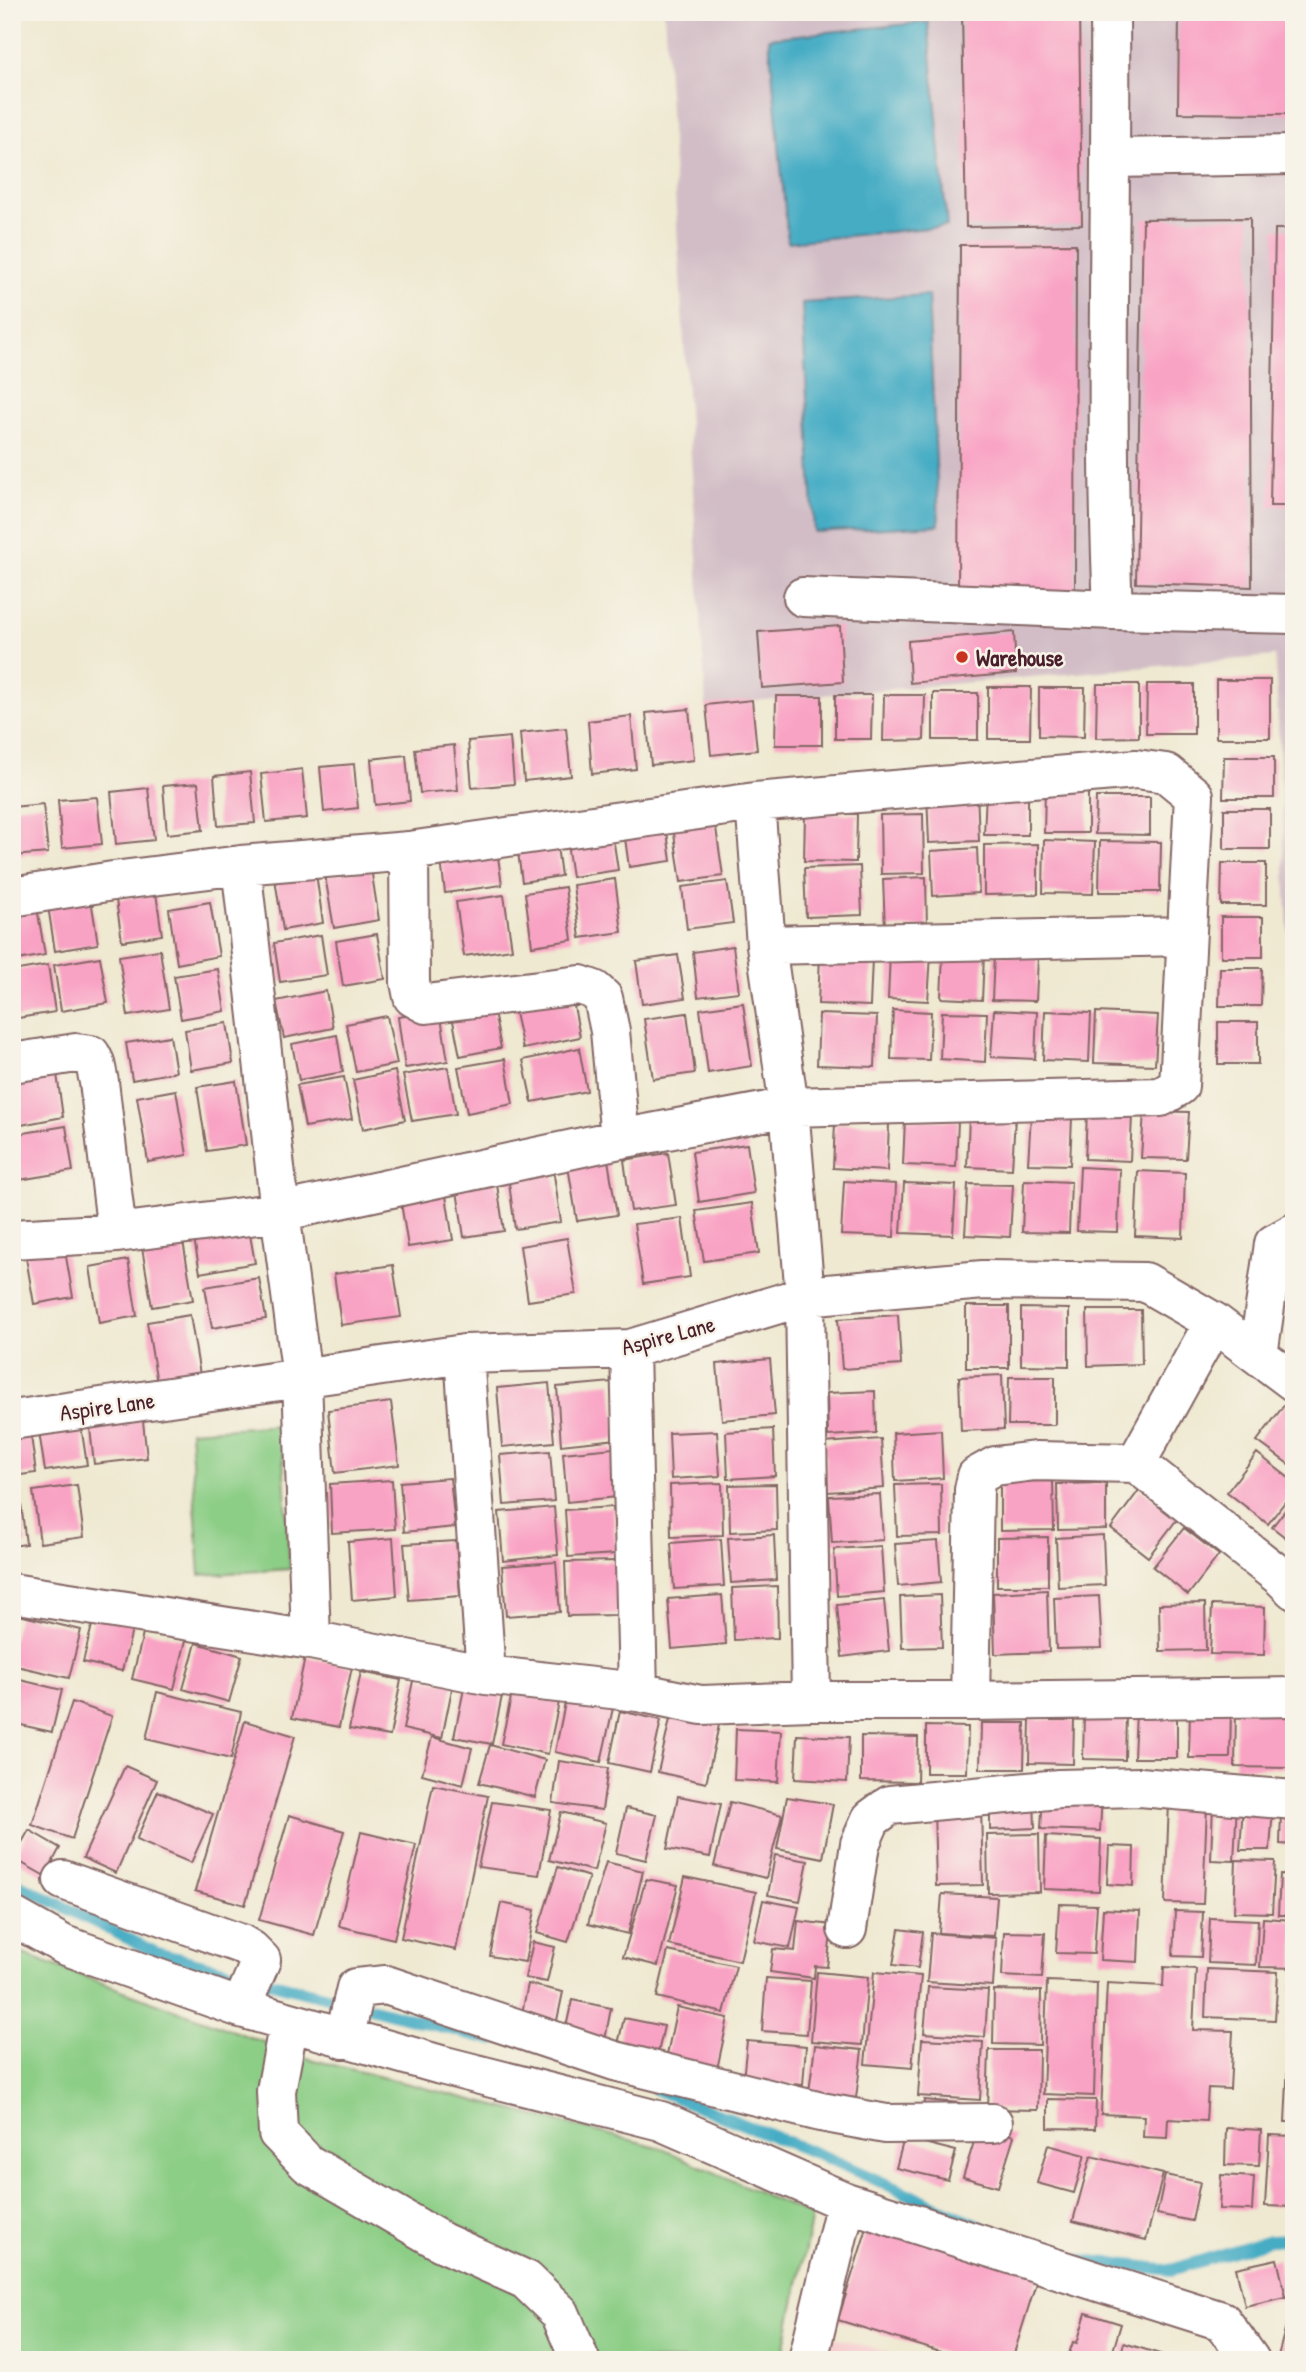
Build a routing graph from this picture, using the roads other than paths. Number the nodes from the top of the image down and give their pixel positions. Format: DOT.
graph roads {
  1 [pos="1110,12"];
  2 [pos="1294,155"];
  3 [pos="1111,158"];
  4 [pos="803,597"];
  5 [pos="1113,610"];
  6 [pos="1294,614"];
  7 [pos="755,802"];
  8 [pos="409,851"];
  9 [pos="241,865"];
  10 [pos="12,897"];
  11 [pos="1186,936"];
  12 [pos="766,946"];
  13 [pos="12,1063"];
  14 [pos="789,1107"];
  15 [pos="620,1139"];
  16 [pos="281,1212"];
  17 [pos="117,1233"];
  18 [pos="1294,1233"];
  19 [pos="12,1239"];
  20 [pos="805,1296"];
  21 [pos="1214,1322"];
  22 [pos="630,1349"];
  23 [pos="464,1354"];
  24 [pos="1258,1355"];
  25 [pos="302,1377"];
  26 [pos="1294,1382"];
  27 [pos="12,1420"];
  28 [pos="1136,1463"];
  29 [pos="1294,1590"];
  30 [pos="12,1593"];
  31 [pos="311,1640"];
  32 [pos="486,1675"];
  33 [pos="638,1692"];
  34 [pos="1294,1697"];
  35 [pos="811,1701"];
  36 [pos="970,1702"];
  37 [pos="1294,1800"];
  38 [pos="63,1880"];
  39 [pos="12,1916"];
  40 [pos="847,1929"];
  41 [pos="123,1933"];
  42 [pos="249,1992"];
  43 [pos="349,2016"];
  44 [pos="289,2022"];
  45 [pos="993,2123"];
  46 [pos="846,2202"];
  47 [pos="580,2360"];
  48 [pos="808,2360"];
  49 [pos="1250,2360"];
  1 -- 3 [label="street"];
  2 -- 3 [label="street"];
  3 -- 5 [label="street"];
  4 -- 5 [label="street"];
  5 -- 6 [label="street"];
  7 -- 8 [label="street"];
  7 -- 11 [label="street"];
  7 -- 12 [label="street"];
  8 -- 9 [label="street"];
  8 -- 15 [label="street"];
  9 -- 10 [label="street"];
  9 -- 16 [label="street"];
  11 -- 12 [label="street"];
  11 -- 14 [label="street"];
  12 -- 14 [label="street"];
  13 -- 17 [label="street"];
  14 -- 15 [label="street"];
  14 -- 20 [label="street"];
  15 -- 16 [label="street"];
  16 -- 17 [label="street"];
  16 -- 25 [label="street"];
  17 -- 19 [label="street"];
  18 -- 24 [label="street"];
  20 -- 21 [label="street, Aspire Lane"];
  20 -- 22 [label="street, Aspire Lane"];
  20 -- 35 [label="street"];
  21 -- 24 [label="street, Aspire Lane"];
  21 -- 28 [label="street"];
  22 -- 23 [label="street, Aspire Lane"];
  22 -- 33 [label="street"];
  23 -- 25 [label="street, Aspire Lane"];
  23 -- 32 [label="street"];
  24 -- 26 [label="street, Aspire Lane"];
  25 -- 27 [label="street, Aspire Lane"];
  25 -- 31 [label="street"];
  28 -- 29 [label="street"];
  28 -- 36 [label="street"];
  30 -- 31 [label="street"];
  31 -- 32 [label="street"];
  32 -- 33 [label="street"];
  33 -- 35 [label="street"];
  34 -- 36 [label="street"];
  35 -- 36 [label="street"];
  37 -- 40 [label="street"];
  38 -- 41 [label="street"];
  39 -- 41 [label="street"];
  41 -- 42 [label="street"];
  41 -- 42 [label="street"];
  42 -- 44 [label="street"];
  43 -- 44 [label="street"];
  43 -- 45 [label="street"];
  43 -- 46 [label="street"];
  44 -- 47 [label="street"];
  46 -- 48 [label="street"];
  46 -- 49 [label="street"];
}
